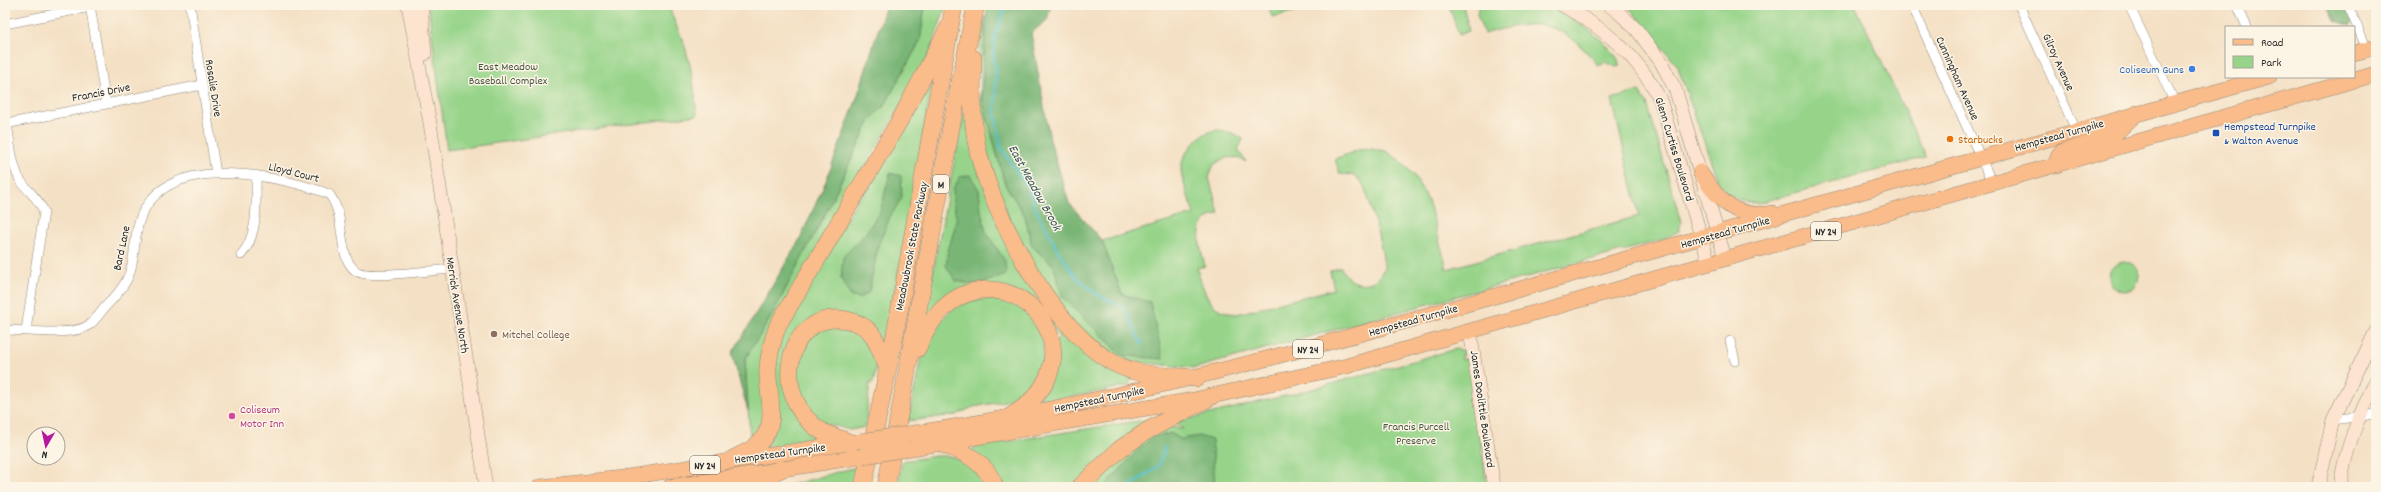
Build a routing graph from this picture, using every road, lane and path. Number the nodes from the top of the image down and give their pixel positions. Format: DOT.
graph roads {
  1 [pos="190,5"];
  2 [pos="408,5"];
  3 [pos="421,5"];
  4 [pos="954,5"];
  5 [pos="976,5"];
  6 [pos="1562,5"];
  7 [pos="1608,5"];
  8 [pos="1912,5"];
  9 [pos="2020,5"];
  10 [pos="2129,5"];
  11 [pos="2237,5"];
  12 [pos="2348,5"];
  13 [pos="90,6"];
  14 [pos="951,23"];
  15 [pos="5,24"];
  16 [pos="972,26"];
  17 [pos="2247,26"];
  18 [pos="2366,50"];
  19 [pos="1665,70"];
  20 [pos="2376,74"];
  21 [pos="2265,78"];
  22 [pos="1650,79"];
  23 [pos="202,85"];
  24 [pos="2175,103"];
  25 [pos="106,104"];
  26 [pos="2137,113"];
  27 [pos="6,124"];
  28 [pos="430,124"];
  29 [pos="2076,130"];
  30 [pos="1981,158"];
  31 [pos="2057,165"];
  32 [pos="1700,172"];
  33 [pos="216,174"];
  34 [pos="256,175"];
  35 [pos="1992,183"];
  36 [pos="1815,206"];
  37 [pos="1718,234"];
  38 [pos="1702,238"];
  39 [pos="241,255"];
  40 [pos="1725,258"];
  41 [pos="1709,263"];
  42 [pos="453,269"];
  43 [pos="5,330"];
  44 [pos="26,330"];
  45 [pos="1470,331"];
  46 [pos="2376,331"];
  47 [pos="1730,341"];
  48 [pos="1735,361"];
  49 [pos="909,363"];
  50 [pos="887,366"];
  51 [pos="1197,378"];
  52 [pos="2376,381"];
  53 [pos="1210,397"];
  54 [pos="2376,414"];
  55 [pos="1010,417"];
  56 [pos="2358,417"];
  57 [pos="2334,420"];
  58 [pos="940,443"];
  59 [pos="857,447"];
  60 [pos="732,460"];
  61 [pos="781,469"];
  62 [pos="863,483"];
  63 [pos="486,487"];
  64 [pos="540,487"];
  65 [pos="670,487"];
  66 [pos="743,487"];
  67 [pos="886,487"];
  68 [pos="995,487"];
  69 [pos="1080,487"];
  70 [pos="1494,487"];
  71 [pos="2318,487"];
  72 [pos="2340,487"];
  1 -- 23 [label="street, Rosalie Drive"];
  2 -- 28 [label="main road, Merrick Avenue North"];
  3 -- 28 [label="main road, Merrick Avenue North"];
  4 -- 14 [label="highway, Meadowbrook State Parkway / M"];
  5 -- 16 [label="highway, Meadowbrook State Parkway / M"];
  6 -- 22 [label="main road, Glenn Curtiss Boulevard"];
  7 -- 19 [label="main road, Glenn Curtiss Boulevard"];
  8 -- 30 [label="street, Cunningham Avenue"];
  9 -- 29 [label="street, Gilroy Avenue"];
  10 -- 24 [label="street"];
  11 -- 17 [label="street"];
  12 -- 18 [label="street"];
  13 -- 15 [label="street"];
  13 -- 25 [label="street"];
  14 -- 50 [label="highway, Meadowbrook State Parkway / M"];
  14 -- 60 [label="highway"];
  16 -- 49 [label="highway, Meadowbrook State Parkway / M"];
  16 -- 51 [label="highway"];
  19 -- 22 [label="main road"];
  19 -- 32 [label="main road, Glenn Curtiss Boulevard"];
  20 -- 31 [label="main road, Hempstead Turnpike / NY 24"];
  21 -- 24 [label="main road, Hempstead Turnpike / NY 24"];
  22 -- 38 [label="main road, Glenn Curtiss Boulevard"];
  23 -- 25 [label="street, Francis Drive"];
  23 -- 33 [label="street, Rosalie Drive"];
  24 -- 26 [label="main road, Hempstead Turnpike / NY 24"];
  25 -- 27 [label="street, Francis Drive"];
  26 -- 29 [label="main road, Hempstead Turnpike / NY 24"];
  26 -- 31 [label="main road"];
  27 -- 44 [label="street"];
  28 -- 42 [label="main road, Merrick Avenue North"];
  29 -- 30 [label="main road, Hempstead Turnpike / NY 24"];
  30 -- 35 [label="street, Cunningham Avenue"];
  30 -- 36 [label="main road, Hempstead Turnpike / NY 24"];
  31 -- 35 [label="main road, Hempstead Turnpike / NY 24"];
  32 -- 36 [label="main road"];
  32 -- 37 [label="main road, Glenn Curtiss Boulevard"];
  33 -- 34 [label="street, Lloyd Court"];
  33 -- 44 [label="street, Bard Lane"];
  34 -- 39 [label="street"];
  34 -- 42 [label="street, Lloyd Court"];
  35 -- 40 [label="main road, Hempstead Turnpike / NY 24"];
  36 -- 37 [label="main road, Hempstead Turnpike / NY 24"];
  37 -- 38 [label="main road, Hempstead Turnpike / NY 24"];
  37 -- 40 [label="main road, Glenn Curtiss Boulevard"];
  38 -- 41 [label="main road, Glenn Curtiss Boulevard"];
  38 -- 51 [label="main road, Hempstead Turnpike / NY 24"];
  40 -- 41 [label="main road, Hempstead Turnpike / NY 24"];
  41 -- 45 [label="main road, Hempstead Turnpike / NY 24"];
  42 -- 63 [label="main road, Merrick Avenue North"];
  43 -- 44 [label="street, Bard Lane"];
  45 -- 53 [label="main road, Hempstead Turnpike / NY 24"];
  45 -- 70 [label="main road, James Doolittle Boulevard"];
  46 -- 57 [label="main road"];
  47 -- 48 [label="street"];
  49 -- 55 [label="highway"];
  49 -- 67 [label="highway, Meadowbrook State Parkway / M"];
  50 -- 59 [label="highway"];
  50 -- 62 [label="highway, Meadowbrook State Parkway / M"];
  51 -- 55 [label="main road, Hempstead Turnpike / NY 24"];
  52 -- 56 [label="main road"];
  53 -- 58 [label="main road, Hempstead Turnpike / NY 24"];
  53 -- 69 [label="highway"];
  54 -- 56 [label="street"];
  55 -- 59 [label="main road, Hempstead Turnpike / NY 24, bridge"];
  56 -- 57 [label="street"];
  56 -- 72 [label="main road"];
  57 -- 71 [label="main road"];
  58 -- 59 [label="main road, Hempstead Turnpike / NY 24, bridge"];
  58 -- 68 [label="highway"];
  59 -- 60 [label="main road, Hempstead Turnpike / NY 24"];
  59 -- 61 [label="main road, Hempstead Turnpike / NY 24"];
  60 -- 64 [label="main road, Hempstead Turnpike / NY 24"];
  61 -- 65 [label="main road, Hempstead Turnpike / NY 24"];
  61 -- 66 [label="highway"];
}
